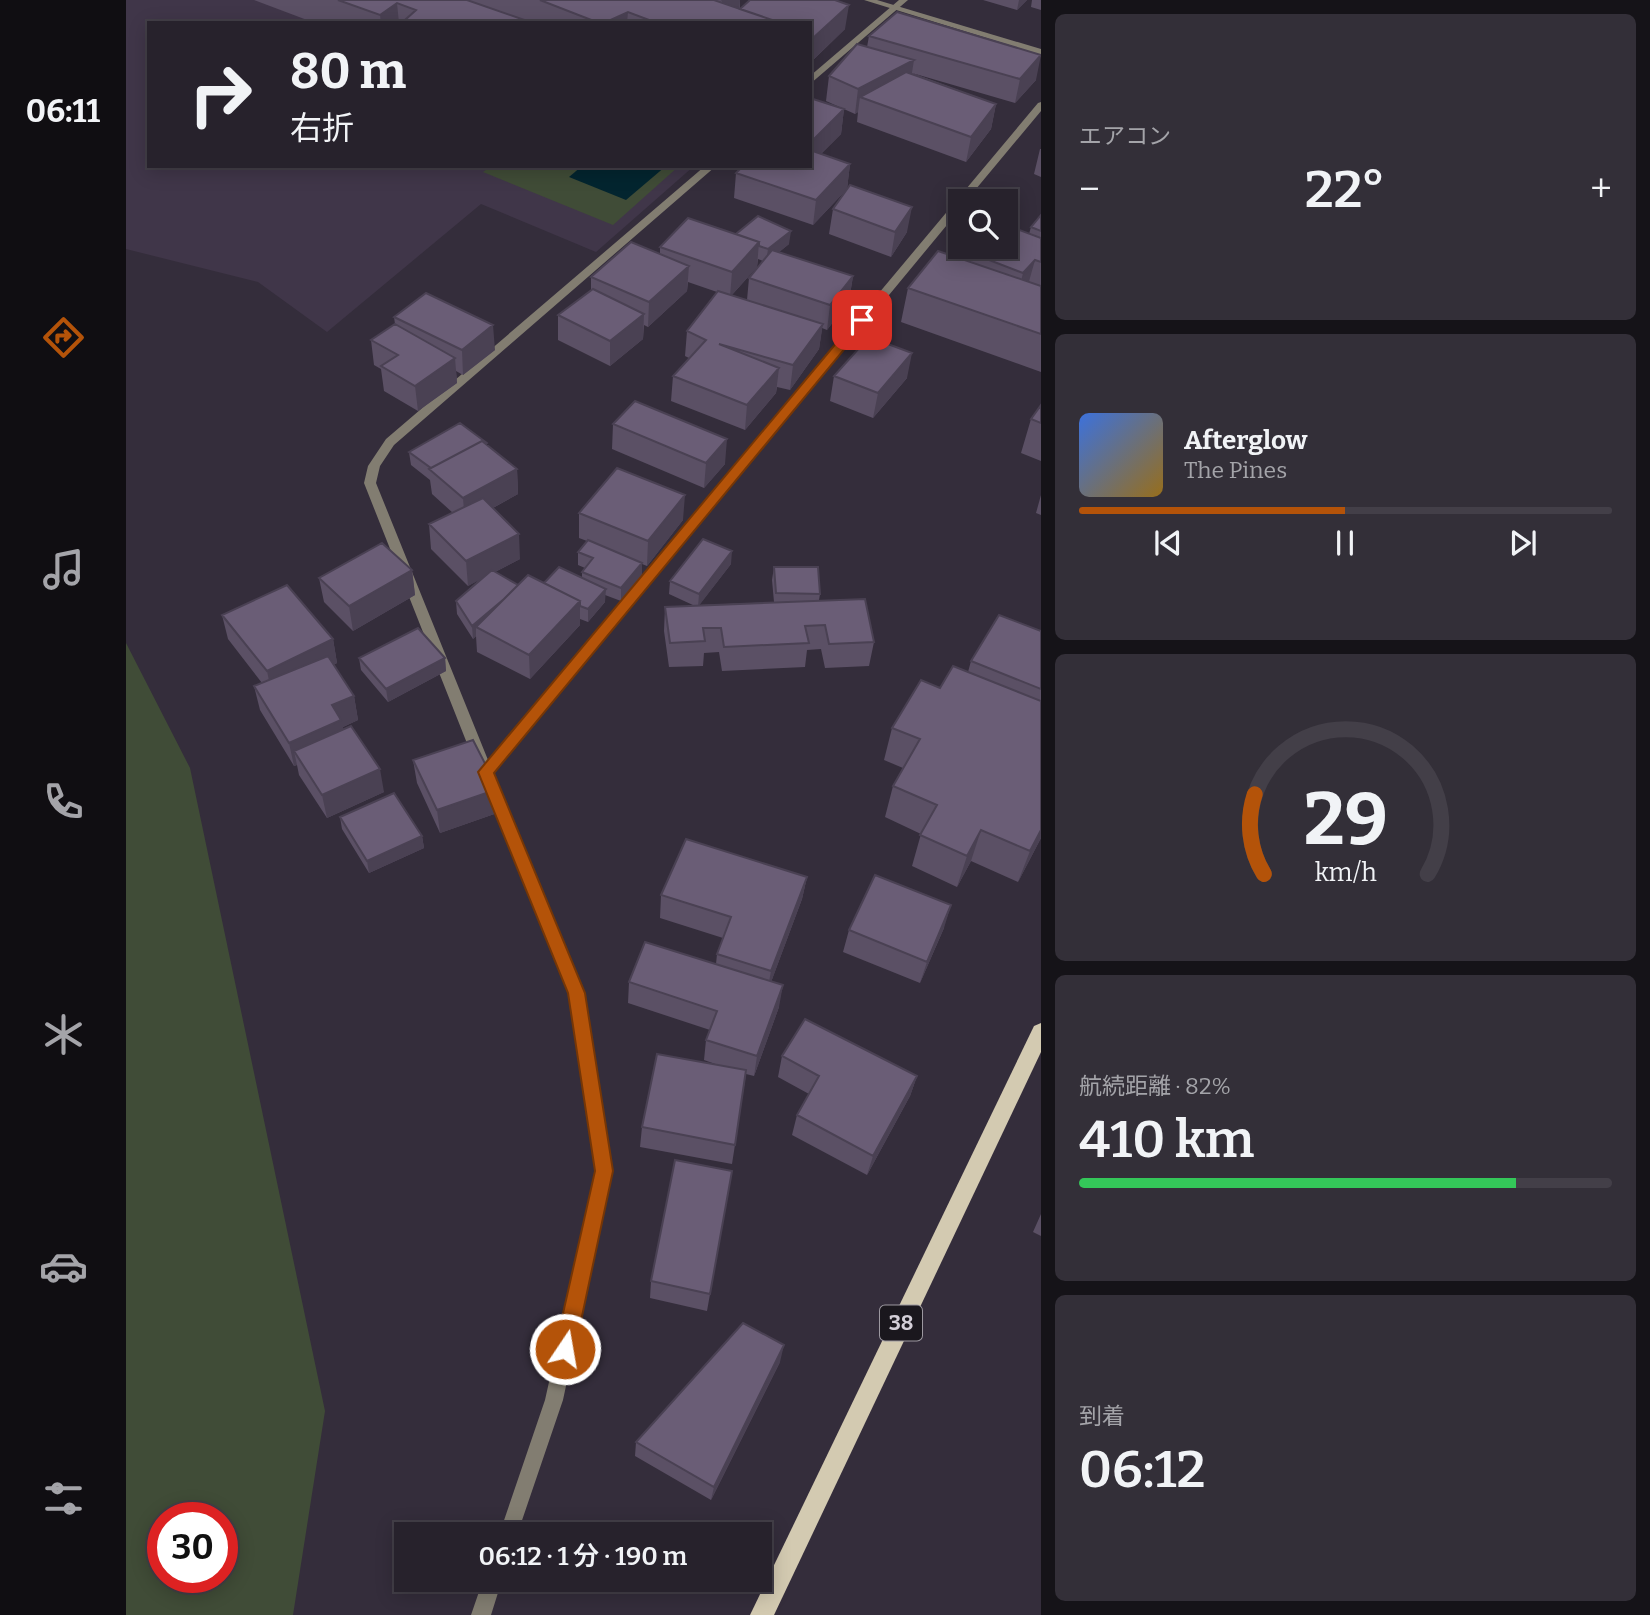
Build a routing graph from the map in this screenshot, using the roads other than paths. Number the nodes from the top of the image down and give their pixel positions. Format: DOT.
graph roads {
  1 [pos="868,0"];
  2 [pos="904,0"];
  3 [pos="895,9"];
  4 [pos="1041,52"];
  5 [pos="812,79"];
  6 [pos="1041,105"];
  7 [pos="709,168"];
  8 [pos="486,772"];
  9 [pos="1041,1032"];
  10 [pos="512,1522"];
  11 [pos="489,1592"];
  12 [pos="481,1615"];
  13 [pos="762,1615"];
  1 -- 3 [label="street"];
  2 -- 3 [label="street"];
  3 -- 4 [label="street"];
  3 -- 5 [label="street"];
  6 -- 8 [label="street"];
  7 -- 8 [label="street"];
  8 -- 10 [label="street"];
  9 -- 13 [label="main road, 38"];
  11 -- 12 [label="street"];
}
